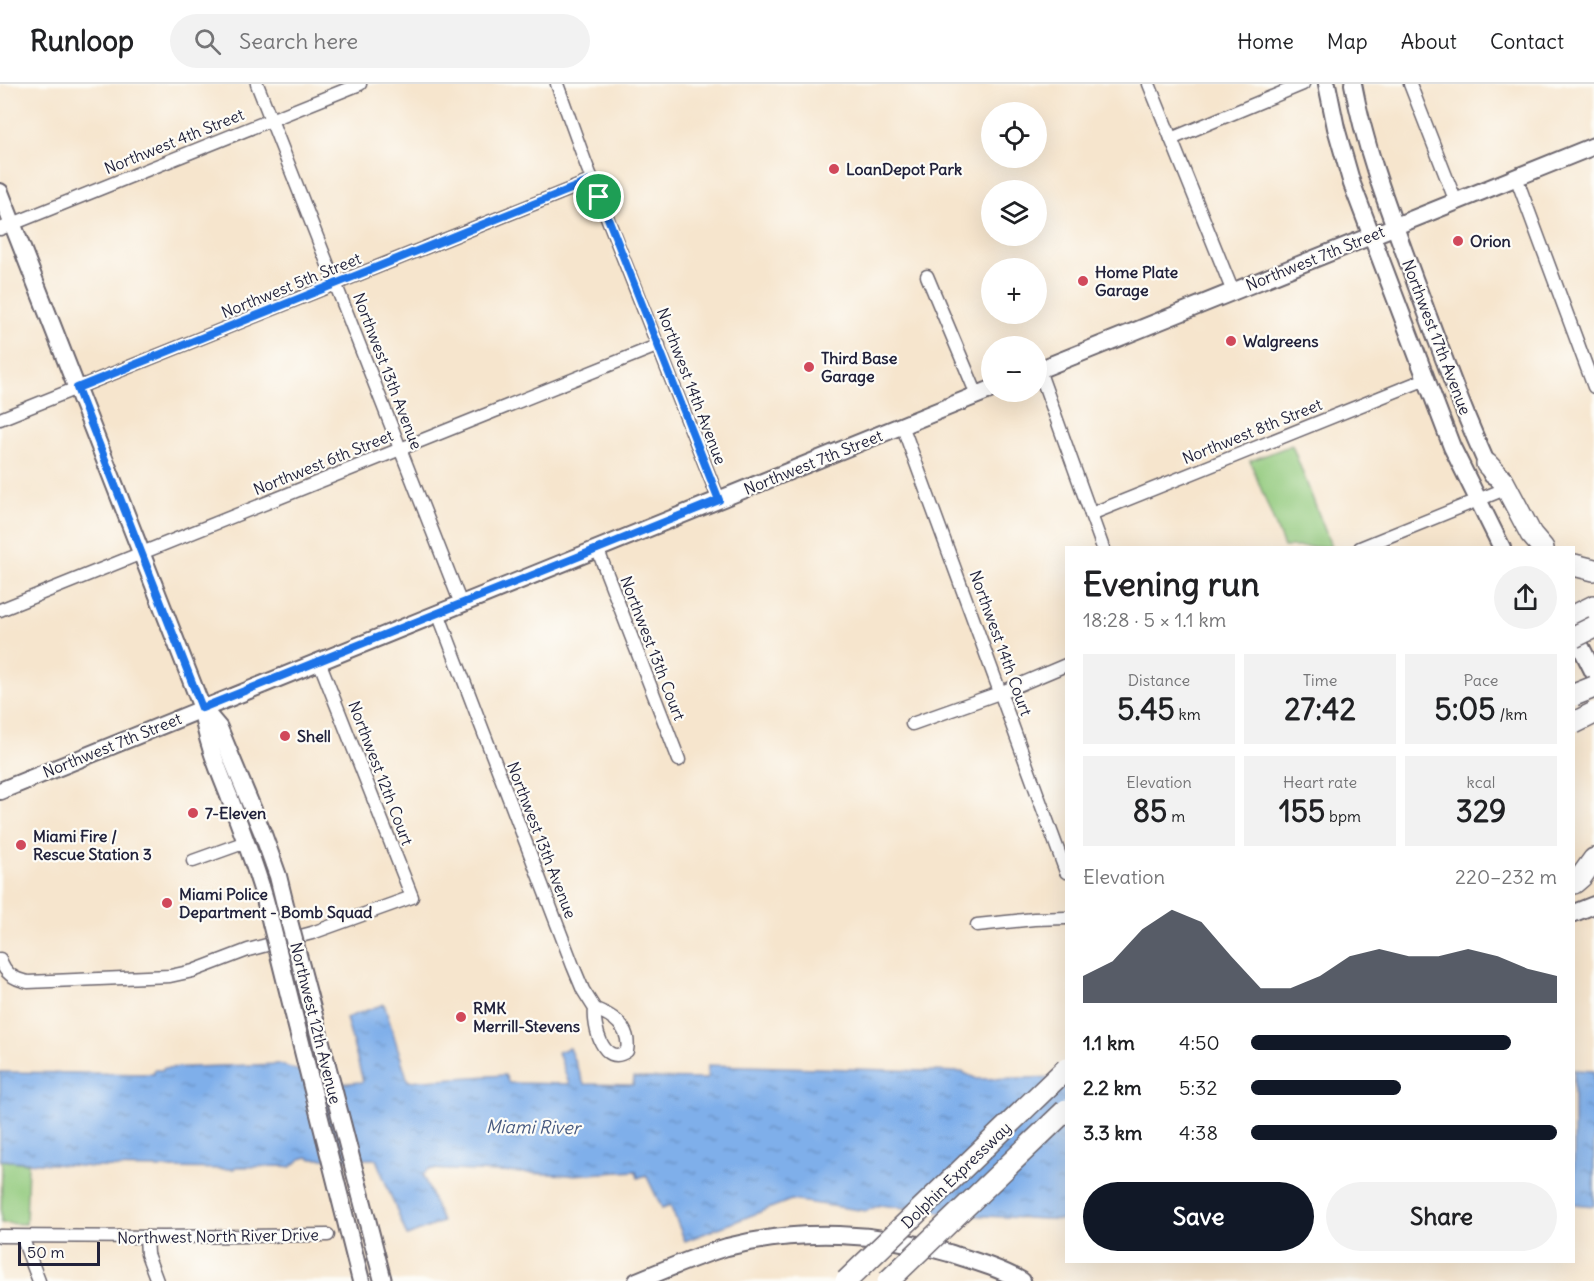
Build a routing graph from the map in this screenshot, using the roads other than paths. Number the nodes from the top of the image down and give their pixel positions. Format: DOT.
graph roads {
  1 [pos="257,84"];
  2 [pos="360,84"];
  3 [pos="557,84"];
  4 [pos="1149,84"];
  5 [pos="1303,84"];
  6 [pos="1327,84"];
  7 [pos="1353,84"];
  8 [pos="1410,84"];
  9 [pos="272,120"];
  10 [pos="1171,139"];
  11 [pos="1594,146"];
  12 [pos="1516,177"];
  13 [pos="593,180"];
  14 [pos="0,192"];
  15 [pos="1456,201"];
  16 [pos="6,226"];
  17 [pos="1395,226"];
  18 [pos="1371,236"];
  19 [pos="927,276"];
  20 [pos="337,285"];
  21 [pos="1233,292"];
  22 [pos="659,345"];
  23 [pos="1047,367"];
  24 [pos="1426,380"];
  25 [pos="981,386"];
  26 [pos="1594,387"];
  27 [pos="77,388"];
  28 [pos="981,393"];
  29 [pos="1047,395"];
  30 [pos="0,419"];
  31 [pos="902,425"];
  32 [pos="401,448"];
  33 [pos="1487,464"];
  34 [pos="1500,491"];
  35 [pos="719,500"];
  36 [pos="1478,500"];
  37 [pos="1091,514"];
  38 [pos="1102,546"];
  39 [pos="1365,546"];
  40 [pos="1501,546"];
  41 [pos="1528,546"];
  42 [pos="1541,546"];
  43 [pos="597,548"];
  44 [pos="141,553"];
  45 [pos="1575,565"];
  46 [pos="1594,570"];
  47 [pos="461,604"];
  48 [pos="0,610"];
  49 [pos="438,613"];
  50 [pos="1588,614"];
  51 [pos="1575,634"];
  52 [pos="1575,637"];
  53 [pos="319,661"];
  54 [pos="1065,665"];
  55 [pos="1594,673"];
  56 [pos="1575,685"];
  57 [pos="1594,687"];
  58 [pos="1002,692"];
  59 [pos="1575,695"];
  60 [pos="202,708"];
  61 [pos="1594,712"];
  62 [pos="1594,720"];
  63 [pos="1575,722"];
  64 [pos="912,724"];
  65 [pos="679,760"];
  66 [pos="0,790"];
  67 [pos="246,842"];
  68 [pos="1594,860"];
  69 [pos="194,861"];
  70 [pos="1065,869"];
  71 [pos="1575,882"];
  72 [pos="1594,905"];
  73 [pos="1575,913"];
  74 [pos="1065,918"];
  75 [pos="977,925"];
  76 [pos="0,958"];
  77 [pos="595,1009"];
  78 [pos="1065,1070"];
  79 [pos="1065,1111"];
  80 [pos="328,1235"];
  81 [pos="0,1236"];
  82 [pos="22,1237"];
  83 [pos="146,1237"];
  84 [pos="39,1281"];
  85 [pos="157,1281"];
  86 [pos="361,1281"];
  87 [pos="383,1281"];
  88 [pos="637,1281"];
  89 [pos="846,1281"];
  90 [pos="888,1281"];
  91 [pos="1022,1281"];
  1 -- 9 [label="street, Northwest 13th Avenue"];
  2 -- 9 [label="street, Northwest 4th Street"];
  3 -- 13 [label="street, Northwest 14th Avenue"];
  4 -- 10 [label="street"];
  5 -- 10 [label="street"];
  6 -- 18 [label="main road, Northwest 17th Avenue"];
  7 -- 17 [label="main road, Northwest 17th Avenue"];
  8 -- 15 [label="street"];
  9 -- 16 [label="street, Northwest 4th Street"];
  9 -- 20 [label="street, Northwest 13th Avenue"];
  10 -- 21 [label="street"];
  11 -- 12 [label="main road, Northwest 7th Street"];
  12 -- 15 [label="main road, Northwest 7th Street"];
  12 -- 26 [label="street"];
  13 -- 20 [label="street, Northwest 5th Street"];
  13 -- 22 [label="street, Northwest 14th Avenue"];
  14 -- 16 [label="main road, Northwest 12th Avenue"];
  15 -- 17 [label="main road, Northwest 7th Street"];
  16 -- 27 [label="main road, Northwest 12th Avenue"];
  17 -- 18 [label="main road, Northwest 7th Street"];
  17 -- 33 [label="main road, Northwest 17th Avenue"];
  18 -- 21 [label="main road, Northwest 7th Street"];
  18 -- 24 [label="main road, Northwest 17th Avenue"];
  19 -- 25 [label="street"];
  20 -- 27 [label="street, Northwest 5th Street"];
  20 -- 32 [label="street, Northwest 13th Avenue"];
  21 -- 23 [label="main road, Northwest 7th Street"];
  22 -- 32 [label="street, Northwest 6th Street"];
  22 -- 35 [label="street, Northwest 14th Avenue"];
  24 -- 36 [label="main road, Northwest 17th Avenue"];
  24 -- 37 [label="street, Northwest 8th Street"];
  27 -- 30 [label="street, Northwest 5th Street"];
  27 -- 44 [label="main road, Northwest 12th Avenue"];
  28 -- 31 [label="main road, Northwest 7th Street"];
  29 -- 37 [label="street"];
  31 -- 35 [label="main road, Northwest 7th Street"];
  31 -- 58 [label="street, Northwest 14th Court"];
  32 -- 44 [label="street, Northwest 6th Street"];
  32 -- 47 [label="street, Northwest 13th Avenue"];
  33 -- 34 [label="main road, Northwest 17th Avenue"];
  33 -- 42 [label="highway"];
  34 -- 36 [label="street"];
  34 -- 41 [label="main road, Northwest 17th Avenue"];
  35 -- 43 [label="main road, Northwest 7th Street"];
  36 -- 39 [label="street"];
  36 -- 40 [label="main road, Northwest 17th Avenue"];
  37 -- 38 [label="street"];
  43 -- 47 [label="main road, Northwest 7th Street"];
  43 -- 65 [label="street, Northwest 13th Court"];
  44 -- 48 [label="street, Northwest 6th Street"];
  44 -- 60 [label="main road, Northwest 12th Avenue"];
  45 -- 46 [label="highway"];
  47 -- 49 [label="main road, Northwest 7th Street"];
  49 -- 53 [label="main road, Northwest 7th Street"];
  49 -- 77 [label="street, Northwest 13th Avenue"];
  50 -- 51 [label="highway, bridge"];
  52 -- 55 [label="main road"];
  53 -- 60 [label="main road, Northwest 7th Street"];
  53 -- 76 [label="street, Northwest 12th Court"];
  54 -- 58 [label="street"];
  56 -- 62 [label="main road"];
  57 -- 59 [label="highway, bridge"];
  58 -- 64 [label="street"];
  58 -- 70 [label="street, Northwest 14th Court"];
  60 -- 66 [label="main road, Northwest 7th Street"];
  60 -- 67 [label="main road, Northwest 12th Avenue"];
  60 -- 87 [label="main road, Northwest 12th Avenue, bridge"];
  61 -- 63 [label="highway, bridge"];
  67 -- 69 [label="street"];
  67 -- 86 [label="main road, Northwest 12th Avenue, bridge"];
  68 -- 71 [label="highway"];
  72 -- 73 [label="main road"];
  74 -- 75 [label="street"];
  78 -- 89 [label="highway, Dolphin Expressway, bridge"];
  79 -- 90 [label="highway, Dolphin Expressway, bridge"];
  80 -- 83 [label="street, Northwest North River Drive"];
  81 -- 82 [label="street, Northwest North River Drive"];
  82 -- 83 [label="street, Northwest North River Drive"];
  82 -- 84 [label="street"];
  83 -- 85 [label="street"];
  88 -- 91 [label="main road"];
}
